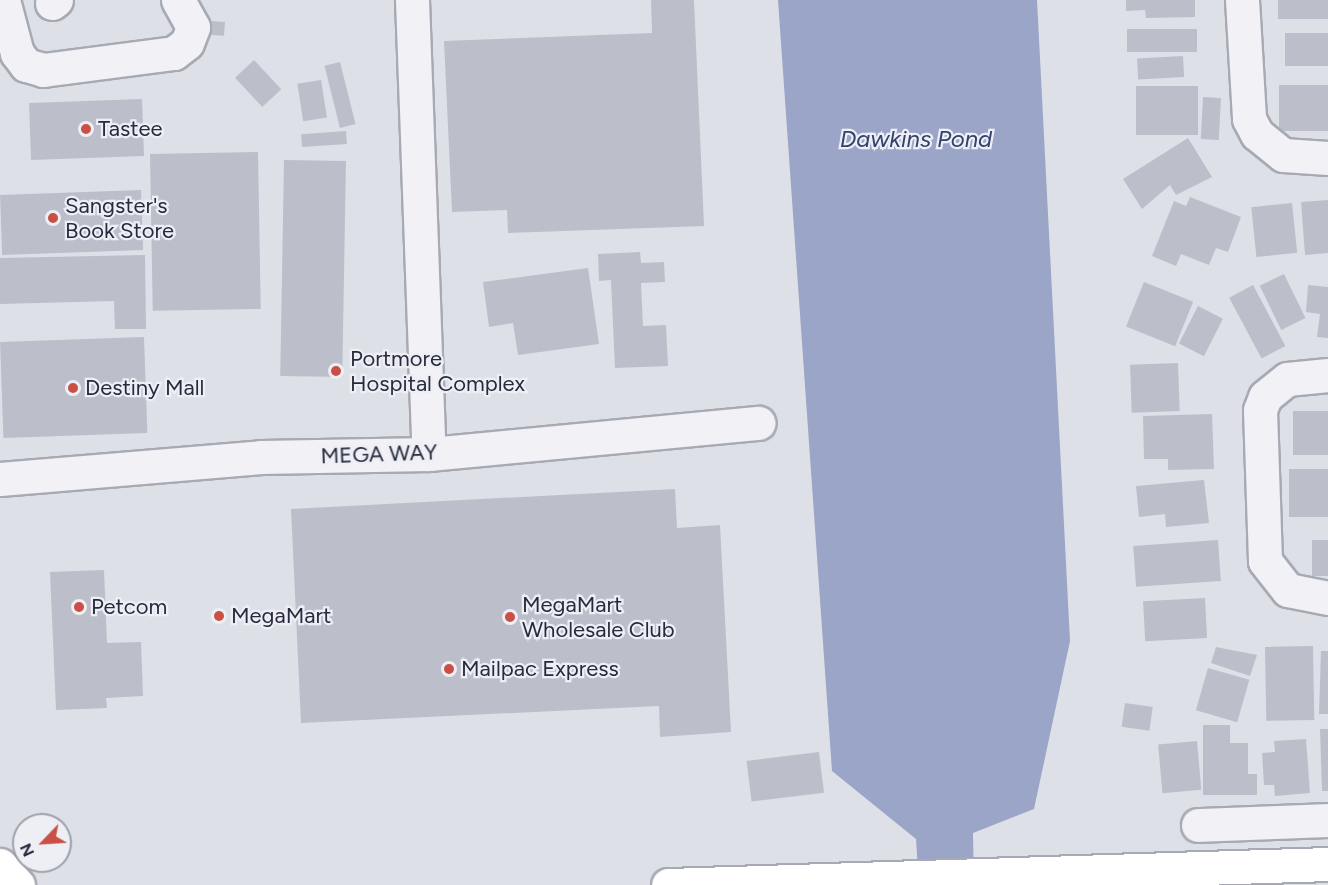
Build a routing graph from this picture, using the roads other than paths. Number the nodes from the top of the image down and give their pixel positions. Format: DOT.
graph roads {
  1 [pos="3,0"];
  2 [pos="178,0"];
  3 [pos="412,0"];
  4 [pos="1242,0"];
  5 [pos="1328,158"];
  6 [pos="1328,375"];
  7 [pos="759,423"];
  8 [pos="429,454"];
  9 [pos="0,479"];
  10 [pos="1328,598"];
  11 [pos="1328,820"];
  12 [pos="1198,825"];
  13 [pos="1328,864"];
  14 [pos="0,865"];
  15 [pos="18,885"];
  16 [pos="668,885"];
  1 -- 2 [label="street"];
  3 -- 8 [label="street"];
  4 -- 5 [label="street"];
  6 -- 10 [label="street"];
  7 -- 8 [label="street, MEGA WAY"];
  8 -- 9 [label="street, MEGA WAY"];
  11 -- 12 [label="street"];
  13 -- 16 [label="main road"];
  14 -- 15 [label="main road"];
}
